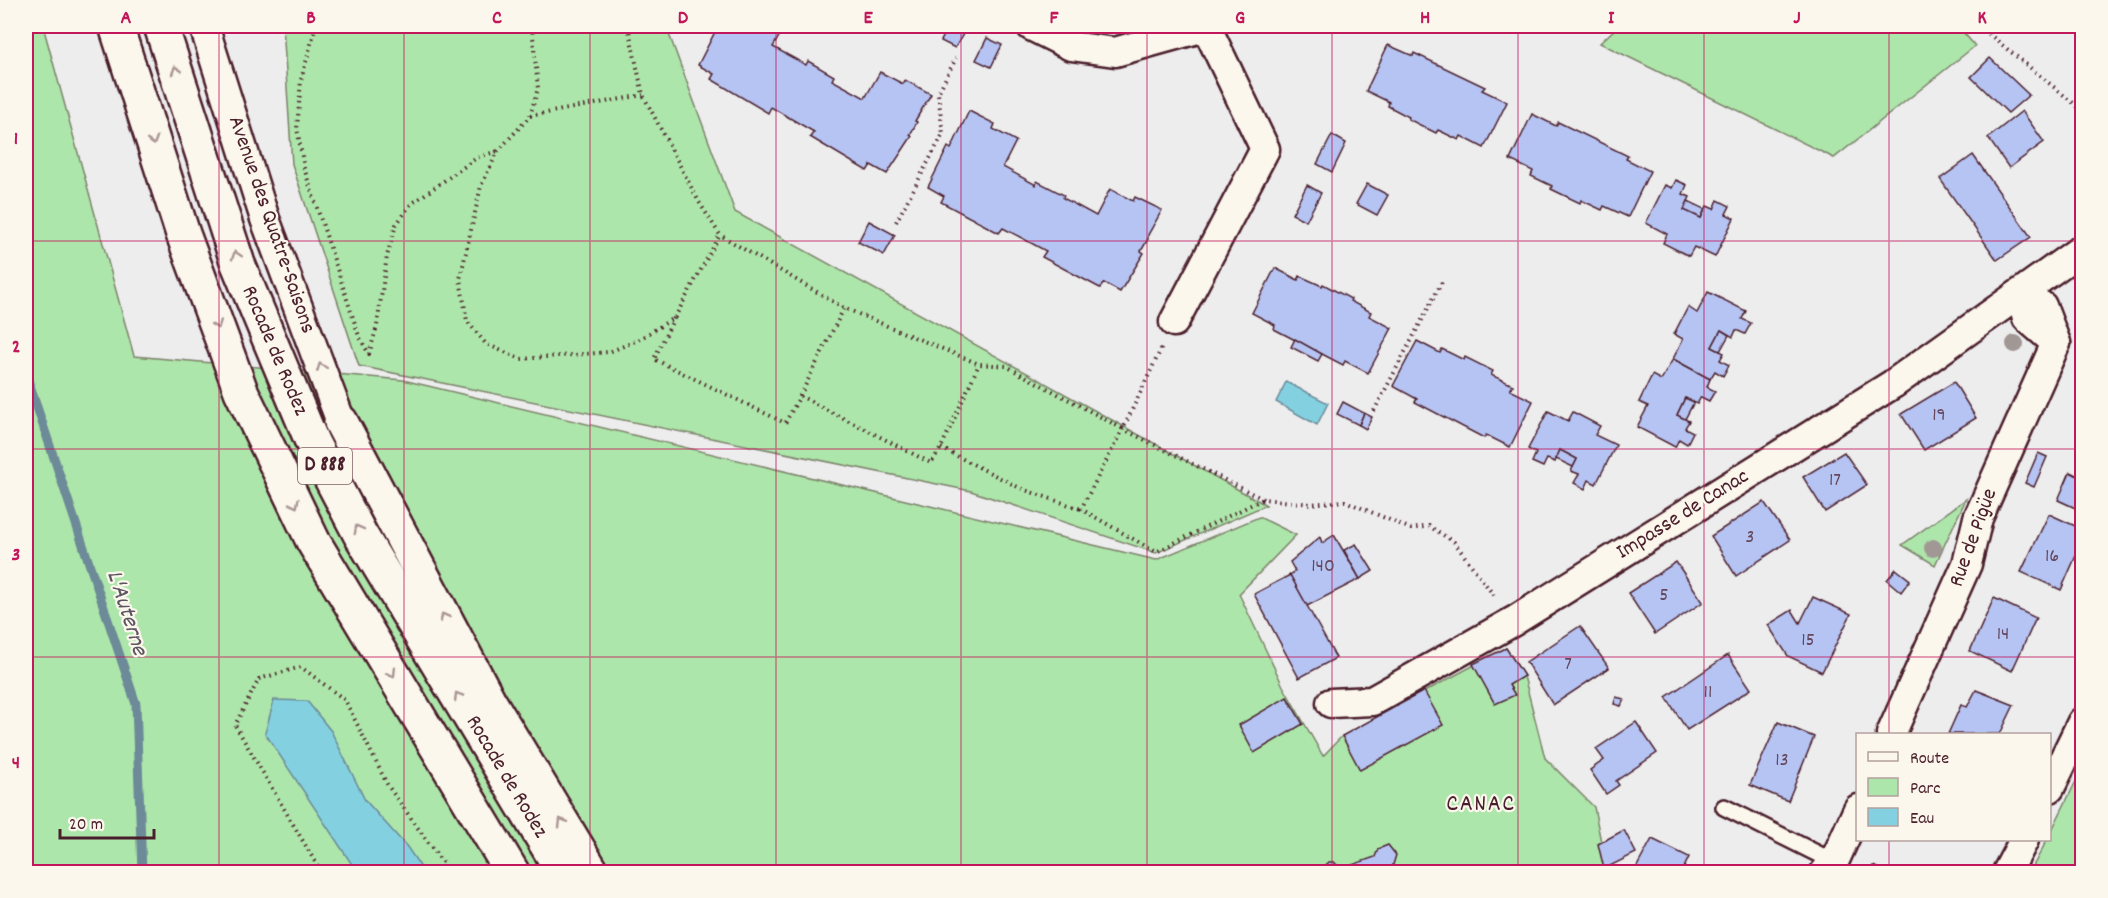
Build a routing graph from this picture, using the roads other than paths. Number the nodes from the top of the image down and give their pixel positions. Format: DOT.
graph roads {
  1 [pos="116,26"];
  2 [pos="161,26"];
  3 [pos="204,26"];
  4 [pos="1031,26"];
  5 [pos="1207,26"];
  6 [pos="2082,249"];
  7 [pos="2021,294"];
  8 [pos="1174,322"];
  9 [pos="341,422"];
  10 [pos="1331,703"];
  11 [pos="2082,722"];
  12 [pos="1892,733"];
  13 [pos="2051,784"];
  14 [pos="1724,807"];
  15 [pos="1856,811"];
  16 [pos="2023,841"];
  17 [pos="508,867"];
  18 [pos="1830,867"];
  19 [pos="563,873"];
  20 [pos="592,873"];
  21 [pos="2007,873"];
  1 -- 17 [label="highway, Rocade de Rodez / D 888, one-way"];
  19 -- 2 [label="highway, Rocade de Rodez / D 888, one-way"];
  9 -- 3 [label="street, Avenue des Quatre-Saisons, one-way"];
  4 -- 5 [label="street"];
  5 -- 8 [label="street"];
  6 -- 7 [label="street"];
  7 -- 10 [label="street, Impasse de Canac"];
  7 -- 12 [label="street, Rue de Pigüe"];
  20 -- 9 [label="highway, one-way"];
  11 -- 13 [label="street"];
  14 -- 18 [label="lane"];
  15 -- 18 [label="street"];
  16 -- 21 [label="street"];
}
